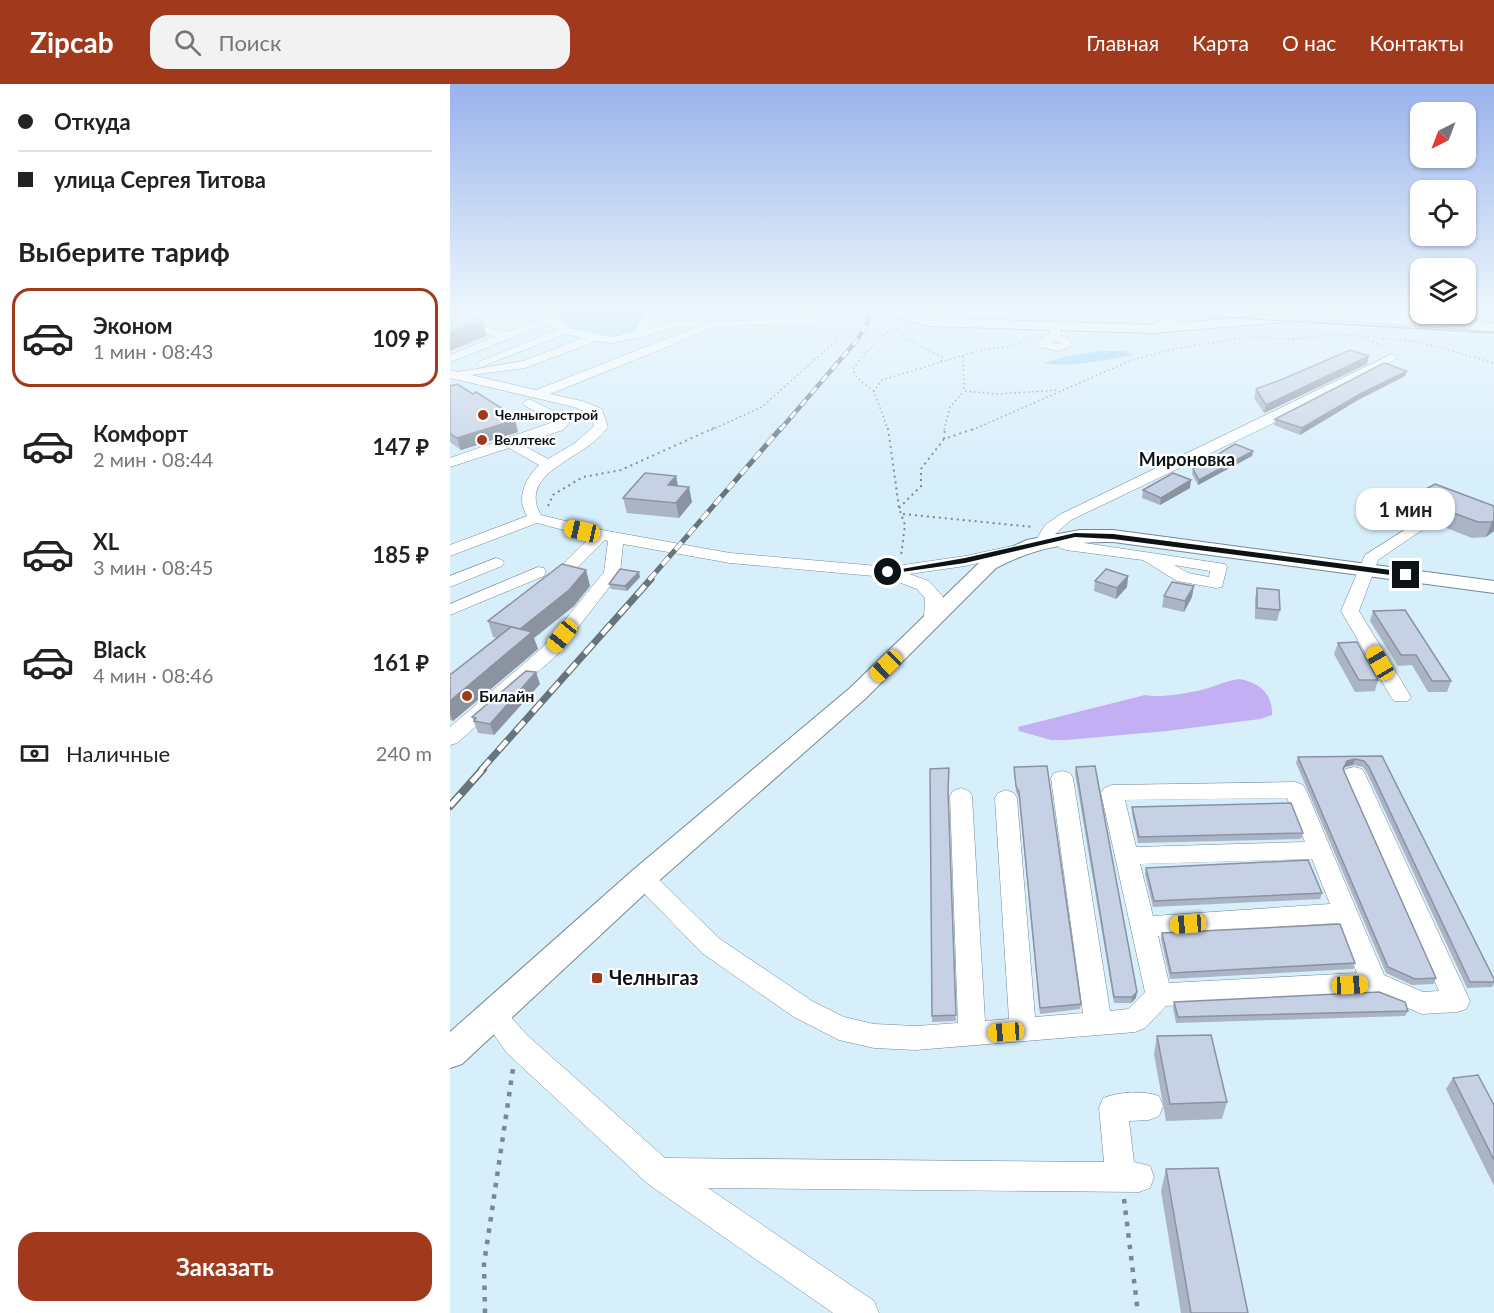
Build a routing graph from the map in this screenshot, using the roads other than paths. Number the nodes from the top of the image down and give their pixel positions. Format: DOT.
graph roads {
  1 [pos="478,367"];
  2 [pos="508,367"];
  3 [pos="537,367"];
  4 [pos="606,367"];
  5 [pos="1366,367"];
  6 [pos="450,379"];
  7 [pos="559,386"];
  8 [pos="511,389"];
  9 [pos="536,395"];
  10 [pos="512,444"];
  11 [pos="450,464"];
  12 [pos="549,465"];
  13 [pos="533,515"];
  14 [pos="1418,527"];
  15 [pos="609,536"];
  16 [pos="1050,536"];
  17 [pos="450,551"];
  18 [pos="1012,551"];
  19 [pos="1147,556"];
  20 [pos="496,563"];
  21 [pos="572,564"];
  22 [pos="1365,570"];
  23 [pos="537,572"];
  24 [pos="888,572"];
  25 [pos="450,582"];
  26 [pos="1494,587"];
  27 [pos="450,610"];
  28 [pos="933,618"];
  29 [pos="1401,698"];
  30 [pos="450,738"];
  31 [pos="1354,774"];
  32 [pos="1062,778"];
  33 [pos="961,796"];
  34 [pos="1006,798"];
  35 [pos="1319,850"];
  36 [pos="1127,856"];
  37 [pos="643,878"];
  38 [pos="1345,913"];
  39 [pos="1143,927"];
  40 [pos="1374,983"];
  41 [pos="1159,995"];
  42 [pos="492,1014"];
  43 [pos="1098,1023"];
  44 [pos="1023,1030"];
  45 [pos="972,1034"];
  46 [pos="450,1053"];
  47 [pos="1149,1107"];
  48 [pos="659,1173"];
  49 [pos="862,1313"];
  1 -- 6 [label="street"];
  2 -- 6 [label="street"];
  3 -- 7 [label="street"];
  4 -- 7 [label="street"];
  5 -- 16 [label="street"];
  6 -- 8 [label="street"];
  7 -- 9 [label="street"];
  8 -- 9 [label="street"];
  8 -- 10 [label="street"];
  9 -- 12 [label="street"];
  10 -- 11 [label="street"];
  10 -- 12 [label="street"];
  12 -- 13 [label="street"];
  13 -- 15 [label="street"];
  13 -- 17 [label="street"];
  14 -- 22 [label="street"];
  15 -- 21 [label="street"];
  15 -- 24 [label="street"];
  15 -- 30 [label="street"];
  16 -- 18 [label="main road"];
  16 -- 19 [label="street"];
  16 -- 22 [label="main road"];
  18 -- 24 [label="street"];
  18 -- 28 [label="main road"];
  20 -- 25 [label="street"];
  22 -- 26 [label="main road"];
  22 -- 29 [label="street"];
  23 -- 27 [label="street"];
  24 -- 28 [label="street"];
  28 -- 37 [label="main road"];
  31 -- 40 [label="street"];
  32 -- 43 [label="street"];
  33 -- 45 [label="street"];
  34 -- 44 [label="street"];
  35 -- 36 [label="street"];
  35 -- 36 [label="street"];
  35 -- 38 [label="street"];
  36 -- 39 [label="street"];
  37 -- 42 [label="main road"];
  37 -- 45 [label="street"];
  38 -- 39 [label="street"];
  38 -- 40 [label="street"];
  39 -- 41 [label="street"];
  40 -- 41 [label="street"];
  41 -- 43 [label="street"];
  42 -- 46 [label="main road"];
  42 -- 48 [label="street"];
  43 -- 44 [label="street"];
  44 -- 45 [label="street"];
  47 -- 48 [label="street"];
  48 -- 49 [label="street"];
}
